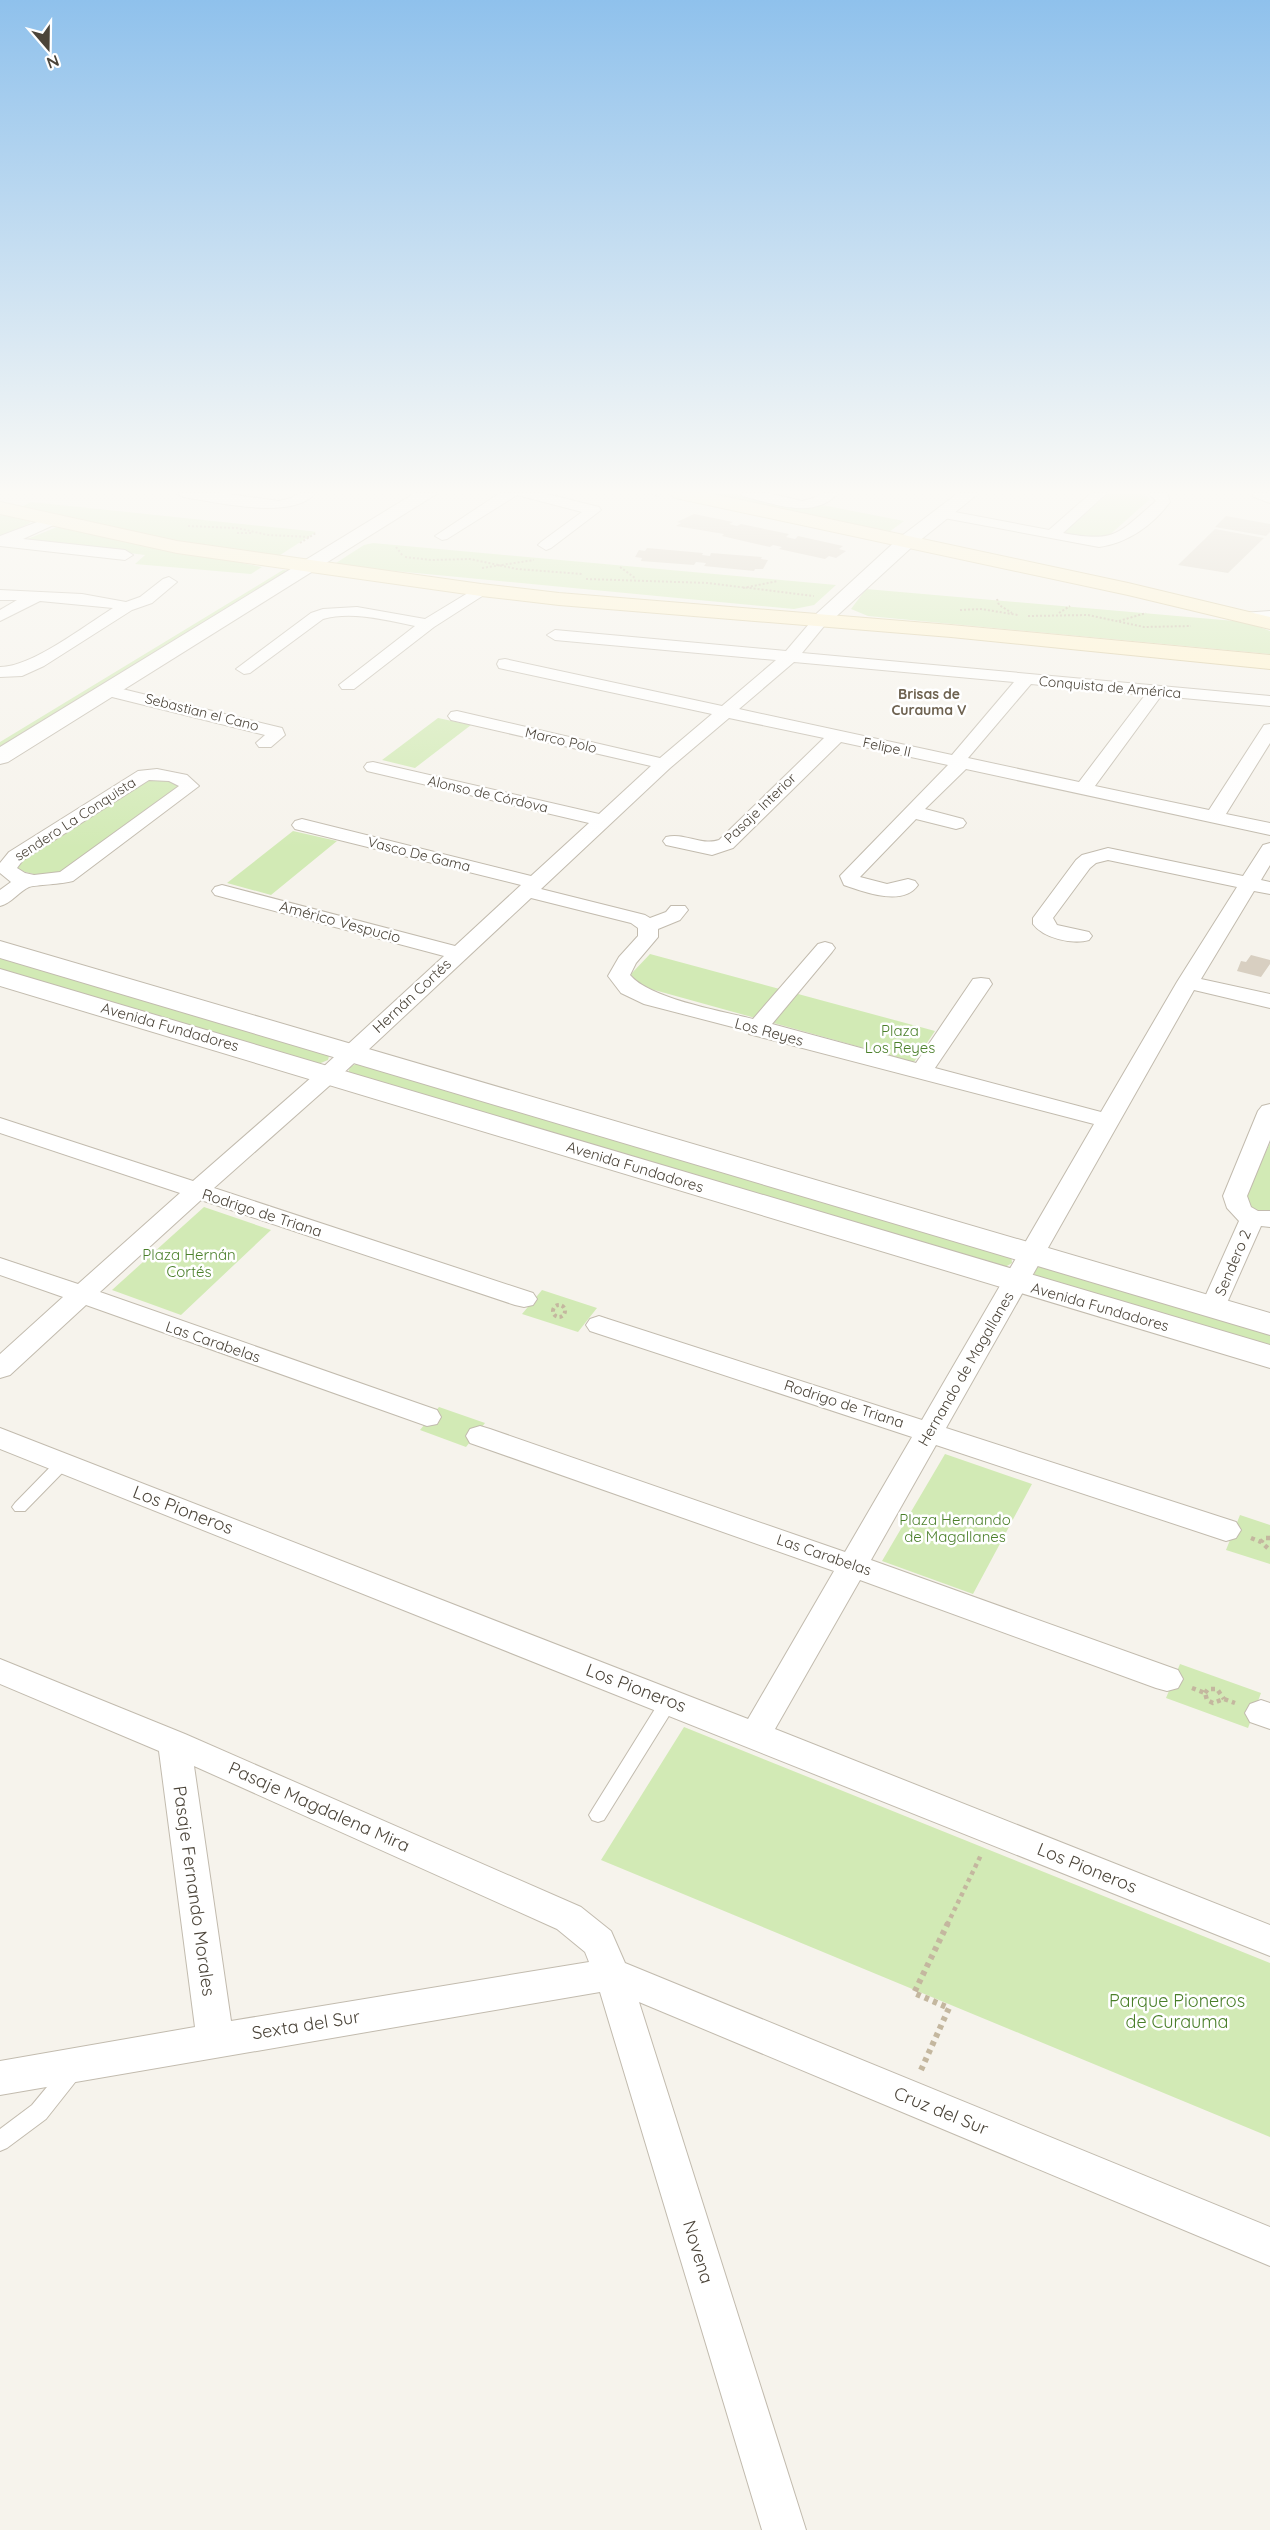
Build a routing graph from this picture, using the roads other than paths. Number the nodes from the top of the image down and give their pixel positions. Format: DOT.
graph roads {
  1 [pos="119,611"];
  2 [pos="205,611"];
  3 [pos="240,611"];
  4 [pos="448,611"];
  5 [pos="709,611"];
  6 [pos="830,611"];
  7 [pos="1220,611"];
  8 [pos="1270,614"];
  9 [pos="1242,616"];
  10 [pos="820,620"];
  11 [pos="1270,623"];
  12 [pos="428,624"];
  13 [pos="555,635"];
  14 [pos="791,656"];
  15 [pos="1270,662"];
  16 [pos="505,664"];
  17 [pos="244,669"];
  18 [pos="8,672"];
  19 [pos="1026,679"];
  20 [pos="0,684"];
  21 [pos="348,685"];
  22 [pos="110,691"];
  23 [pos="1156,691"];
  24 [pos="1270,701"];
  25 [pos="726,712"];
  26 [pos="457,716"];
  27 [pos="1270,729"];
  28 [pos="0,736"];
  29 [pos="836,736"];
  30 [pos="265,743"];
  31 [pos="0,757"];
  32 [pos="960,762"];
  33 [pos="664,764"];
  34 [pos="373,767"];
  35 [pos="1083,788"];
  36 [pos="912,812"];
  37 [pos="1215,816"];
  38 [pos="604,821"];
  39 [pos="956,823"];
  40 [pos="302,825"];
  41 [pos="1270,830"];
  42 [pos="673,841"];
  43 [pos="1270,849"];
  44 [pos="26,880"];
  45 [pos="908,885"];
  46 [pos="1259,886"];
  47 [pos="531,887"];
  48 [pos="222,891"];
  49 [pos="0,900"];
  50 [pos="678,910"];
  51 [pos="648,926"];
  52 [pos="1082,936"];
  53 [pos="825,948"];
  54 [pos="0,949"];
  55 [pos="457,953"];
  56 [pos="0,977"];
  57 [pos="1188,982"];
  58 [pos="1270,982"];
  59 [pos="981,984"];
  60 [pos="1261,999"];
  61 [pos="757,1029"];
  62 [pos="352,1052"];
  63 [pos="921,1072"];
  64 [pos="329,1074"];
  65 [pos="1270,1111"];
  66 [pos="1108,1121"];
  67 [pos="0,1125"];
  68 [pos="195,1192"];
  69 [pos="1261,1219"];
  70 [pos="1033,1253"];
  71 [pos="0,1266"];
  72 [pos="1016,1282"];
  73 [pos="80,1296"];
  74 [pos="524,1299"];
  75 [pos="1214,1308"];
  76 [pos="1270,1324"];
  77 [pos="599,1325"];
  78 [pos="1270,1358"];
  79 [pos="0,1369"];
  80 [pos="427,1417"];
  81 [pos="931,1432"];
  82 [pos="480,1436"];
  83 [pos="0,1438"];
  84 [pos="63,1463"];
  85 [pos="20,1507"];
  86 [pos="1226,1530"];
  87 [pos="854,1566"];
  88 [pos="0,1671"];
  89 [pos="1167,1679"];
  90 [pos="669,1701"];
  91 [pos="755,1735"];
  92 [pos="174,1743"];
  93 [pos="598,1815"];
  94 [pos="1270,1941"];
  95 [pos="612,1974"];
  96 [pos="215,2040"];
  97 [pos="78,2064"];
  98 [pos="0,2078"];
  99 [pos="0,2141"];
  100 [pos="1270,2247"];
  101 [pos="784,2530"];
  1 -- 18 [label="street"];
  2 -- 28 [label="street"];
  3 -- 22 [label="street"];
  4 -- 12 [label="street"];
  5 -- 10 [label="main road"];
  6 -- 10 [label="street"];
  7 -- 9 [label="main road"];
  8 -- 9 [label="lane"];
  9 -- 11 [label="main road"];
  10 -- 14 [label="street, Hernán Cortés"];
  10 -- 15 [label="main road"];
  12 -- 17 [label="street"];
  12 -- 21 [label="street"];
  13 -- 14 [label="street, Conquista de América"];
  14 -- 19 [label="street, Conquista de América"];
  14 -- 25 [label="street, Hernán Cortés"];
  16 -- 25 [label="street, Felipe II"];
  18 -- 20 [label="street"];
  19 -- 23 [label="street, Conquista de América"];
  19 -- 32 [label="street"];
  22 -- 30 [label="street, Sebastian el Cano"];
  22 -- 31 [label="street"];
  23 -- 24 [label="street, Conquista de América"];
  23 -- 35 [label="street"];
  25 -- 29 [label="street, Felipe II"];
  25 -- 33 [label="street, Hernán Cortés"];
  26 -- 33 [label="street, Marco Polo"];
  27 -- 37 [label="street"];
  29 -- 32 [label="street, Felipe II"];
  29 -- 42 [label="street, Pasaje Interior"];
  32 -- 35 [label="street, Felipe II"];
  32 -- 36 [label="street"];
  33 -- 38 [label="street, Hernán Cortés"];
  34 -- 38 [label="street, Alonso de Córdova"];
  35 -- 37 [label="street, Felipe II"];
  36 -- 39 [label="street"];
  36 -- 45 [label="street"];
  37 -- 41 [label="street, Felipe II"];
  38 -- 47 [label="street, Hernán Cortés"];
  40 -- 47 [label="street, Vasco De Gama"];
  43 -- 46 [label="street, Hernando de Magallanes"];
  44 -- 44 [label="street, sendero La Conquista"];
  44 -- 49 [label="street"];
  46 -- 52 [label="street"];
  46 -- 57 [label="street, Hernando de Magallanes"];
  47 -- 51 [label="street"];
  47 -- 55 [label="street, Hernán Cortés"];
  48 -- 55 [label="street, Américo Vespucio"];
  50 -- 51 [label="street"];
  51 -- 61 [label="street, Los Reyes"];
  53 -- 61 [label="street"];
  54 -- 62 [label="street, Avenida Fundadores"];
  55 -- 62 [label="street, Hernán Cortés"];
  56 -- 64 [label="street, Avenida Fundadores"];
  57 -- 60 [label="street"];
  57 -- 66 [label="street, Hernando de Magallanes"];
  58 -- 60 [label="street"];
  59 -- 63 [label="street"];
  61 -- 63 [label="street, Los Reyes"];
  62 -- 64 [label="street, Hernán Cortés"];
  62 -- 70 [label="street, Avenida Fundadores"];
  63 -- 66 [label="street, Los Reyes"];
  64 -- 68 [label="street, Hernán Cortés"];
  64 -- 72 [label="street, Avenida Fundadores"];
  65 -- 69 [label="street, Sendero 2"];
  66 -- 70 [label="street, Hernando de Magallanes"];
  67 -- 68 [label="street, Rodrigo de Triana"];
  68 -- 73 [label="street, Hernán Cortés"];
  68 -- 74 [label="street, Rodrigo de Triana"];
  69 -- 75 [label="street, Sendero 2"];
  70 -- 72 [label="street, Hernando de Magallanes"];
  70 -- 75 [label="street, Avenida Fundadores"];
  71 -- 73 [label="street, Las Carabelas"];
  72 -- 78 [label="street, Avenida Fundadores"];
  72 -- 81 [label="street, Hernando de Magallanes"];
  73 -- 79 [label="street, Hernán Cortés"];
  73 -- 80 [label="street, Las Carabelas"];
  75 -- 76 [label="street, Avenida Fundadores"];
  77 -- 81 [label="street, Rodrigo de Triana"];
  81 -- 86 [label="street, Rodrigo de Triana"];
  81 -- 87 [label="street, Hernando de Magallanes"];
  82 -- 87 [label="street, Las Carabelas"];
  83 -- 84 [label="street, Los Pioneros"];
  84 -- 85 [label="lane"];
  84 -- 90 [label="street, Los Pioneros"];
  87 -- 89 [label="street, Las Carabelas"];
  87 -- 91 [label="street, Hernando de Magallanes"];
  88 -- 92 [label="street, Pasaje Magdalena Mira"];
  90 -- 91 [label="street, Los Pioneros"];
  90 -- 93 [label="lane"];
  91 -- 94 [label="street, Los Pioneros"];
  92 -- 95 [label="street, Pasaje Magdalena Mira"];
  92 -- 96 [label="street, Pasaje Fernando Morales"];
  95 -- 96 [label="street, Sexta del Sur"];
  95 -- 100 [label="street, Cruz del Sur"];
  95 -- 101 [label="street, Novena"];
  96 -- 97 [label="street, Sexta del Sur"];
  97 -- 98 [label="street, Sexta del Sur"];
  97 -- 99 [label="lane"];
}
